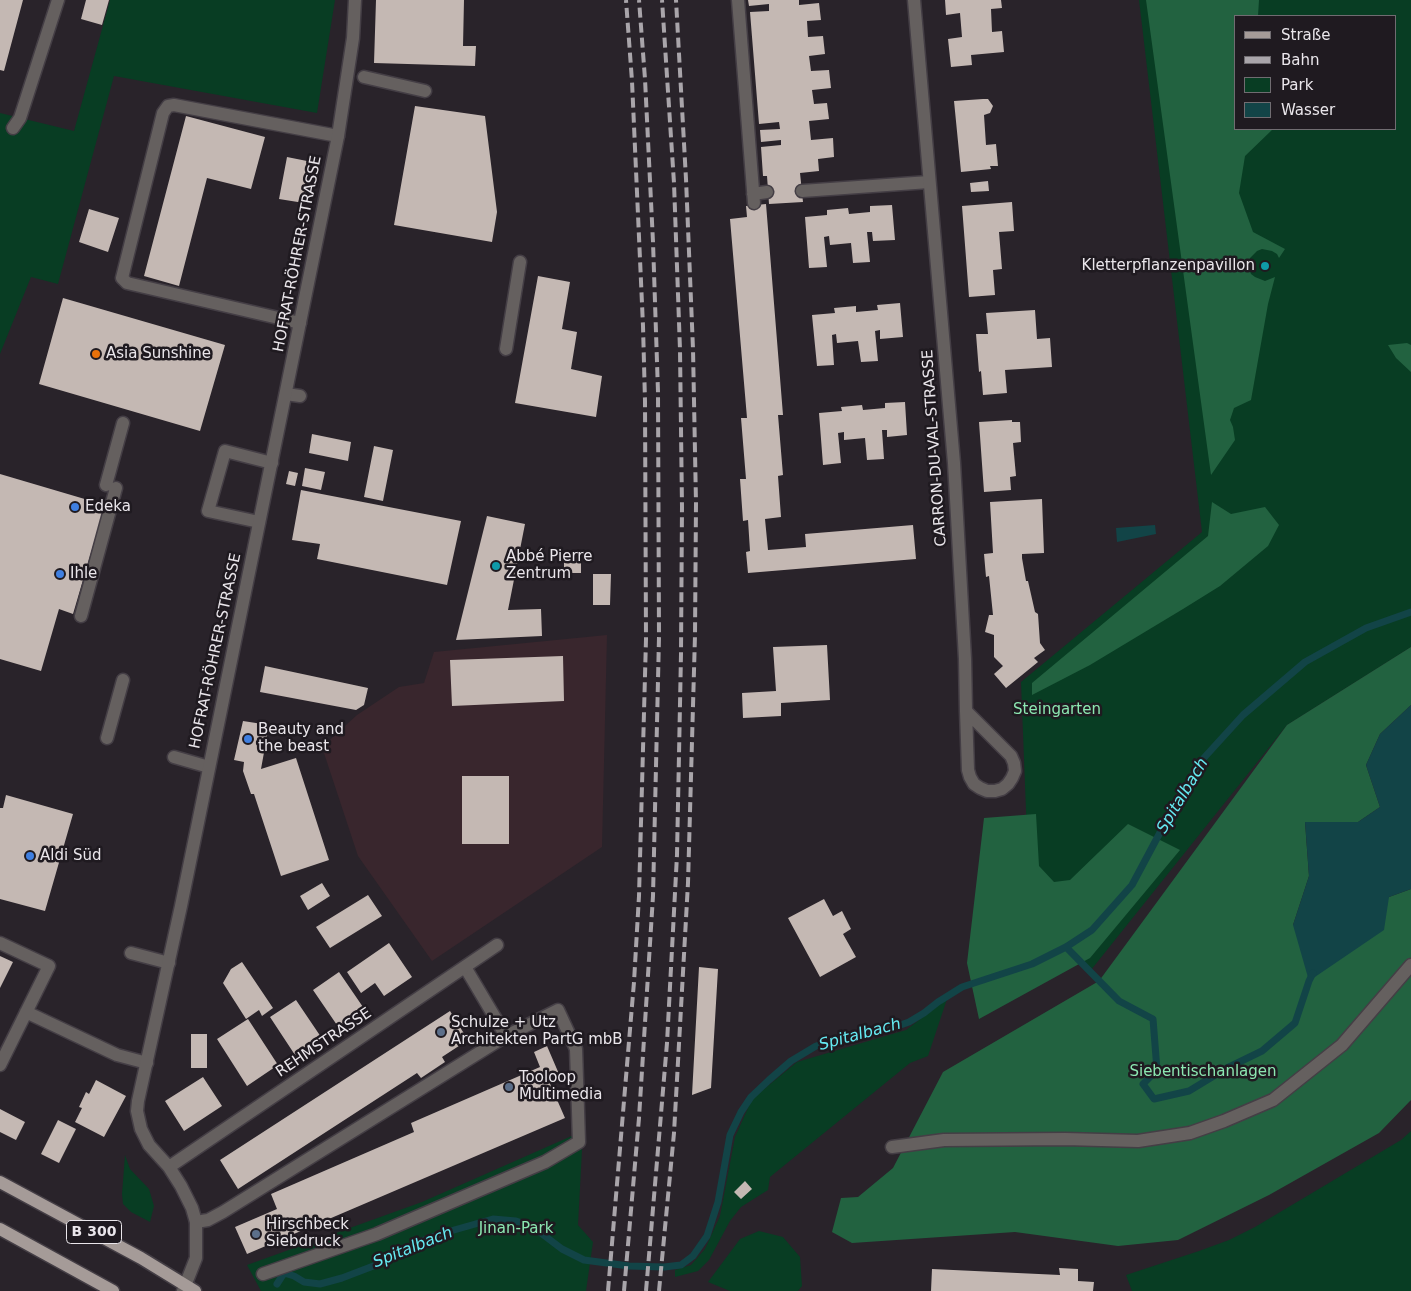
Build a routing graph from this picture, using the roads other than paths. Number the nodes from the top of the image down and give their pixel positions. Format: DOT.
graph roads {
  1 [pos="58,0"];
  2 [pos="355,0"];
  3 [pos="738,0"];
  4 [pos="914,0"];
  5 [pos="364,77"];
  6 [pos="425,91"];
  7 [pos="13,128"];
  8 [pos="338,136"];
  9 [pos="929,182"];
  10 [pos="802,191"];
  11 [pos="768,192"];
  12 [pos="520,262"];
  13 [pos="300,323"];
  14 [pos="506,348"];
  15 [pos="286,394"];
  16 [pos="300,396"];
  17 [pos="123,423"];
  18 [pos="272,463"];
  19 [pos="259,522"];
  20 [pos="82,616"];
  21 [pos="123,680"];
  22 [pos="966,712"];
  23 [pos="107,738"];
  24 [pos="174,757"];
  25 [pos="209,767"];
  26 [pos="0,943"];
  27 [pos="497,945"];
  28 [pos="131,952"];
  29 [pos="169,963"];
  30 [pos="1411,965"];
  31 [pos="465,967"];
  32 [pos="26,1012"];
  33 [pos="506,1036"];
  34 [pos="147,1063"];
  35 [pos="0,1065"];
  36 [pos="892,1146"];
  37 [pos="169,1167"];
  38 [pos="0,1182"];
  39 [pos="196,1222"];
  40 [pos="0,1229"];
  41 [pos="263,1274"];
  42 [pos="188,1289"];
  43 [pos="113,1291"];
  1 -- 7 [label="street"];
  2 -- 8 [label="street, HOFRAT-RÖHRER-STRASSE"];
  3 -- 11 [label="street"];
  4 -- 9 [label="street, CARRON-DU-VAL-STRASSE"];
  5 -- 6 [label="street"];
  8 -- 13 [label="street, HOFRAT-RÖHRER-STRASSE"];
  8 -- 13 [label="street"];
  9 -- 10 [label="street"];
  9 -- 22 [label="street, CARRON-DU-VAL-STRASSE"];
  12 -- 14 [label="street"];
  13 -- 15 [label="street, HOFRAT-RÖHRER-STRASSE"];
  15 -- 16 [label="street"];
  15 -- 18 [label="street, HOFRAT-RÖHRER-STRASSE"];
  17 -- 20 [label="street"];
  18 -- 19 [label="street, HOFRAT-RÖHRER-STRASSE"];
  18 -- 19 [label="street"];
  19 -- 25 [label="street, HOFRAT-RÖHRER-STRASSE"];
  21 -- 23 [label="street"];
  22 -- 22 [label="street, CARRON-DU-VAL-STRASSE"];
  24 -- 25 [label="street"];
  25 -- 29 [label="street, HOFRAT-RÖHRER-STRASSE"];
  26 -- 32 [label="street"];
  27 -- 31 [label="street, REHMSTRASSE"];
  28 -- 29 [label="street"];
  29 -- 34 [label="street, HOFRAT-RÖHRER-STRASSE"];
  30 -- 36 [label="street"];
  31 -- 33 [label="street"];
  31 -- 37 [label="street, REHMSTRASSE"];
  32 -- 34 [label="street"];
  32 -- 35 [label="street"];
  33 -- 39 [label="street"];
  33 -- 41 [label="street"];
  34 -- 37 [label="street, HOFRAT-RÖHRER-STRASSE"];
  37 -- 39 [label="street, HOFRAT-RÖHRER-STRASSE"];
  38 -- 42 [label="main road, B 300"];
  39 -- 42 [label="street, HOFRAT-RÖHRER-STRASSE"];
  40 -- 43 [label="main road, B 300"];
}
